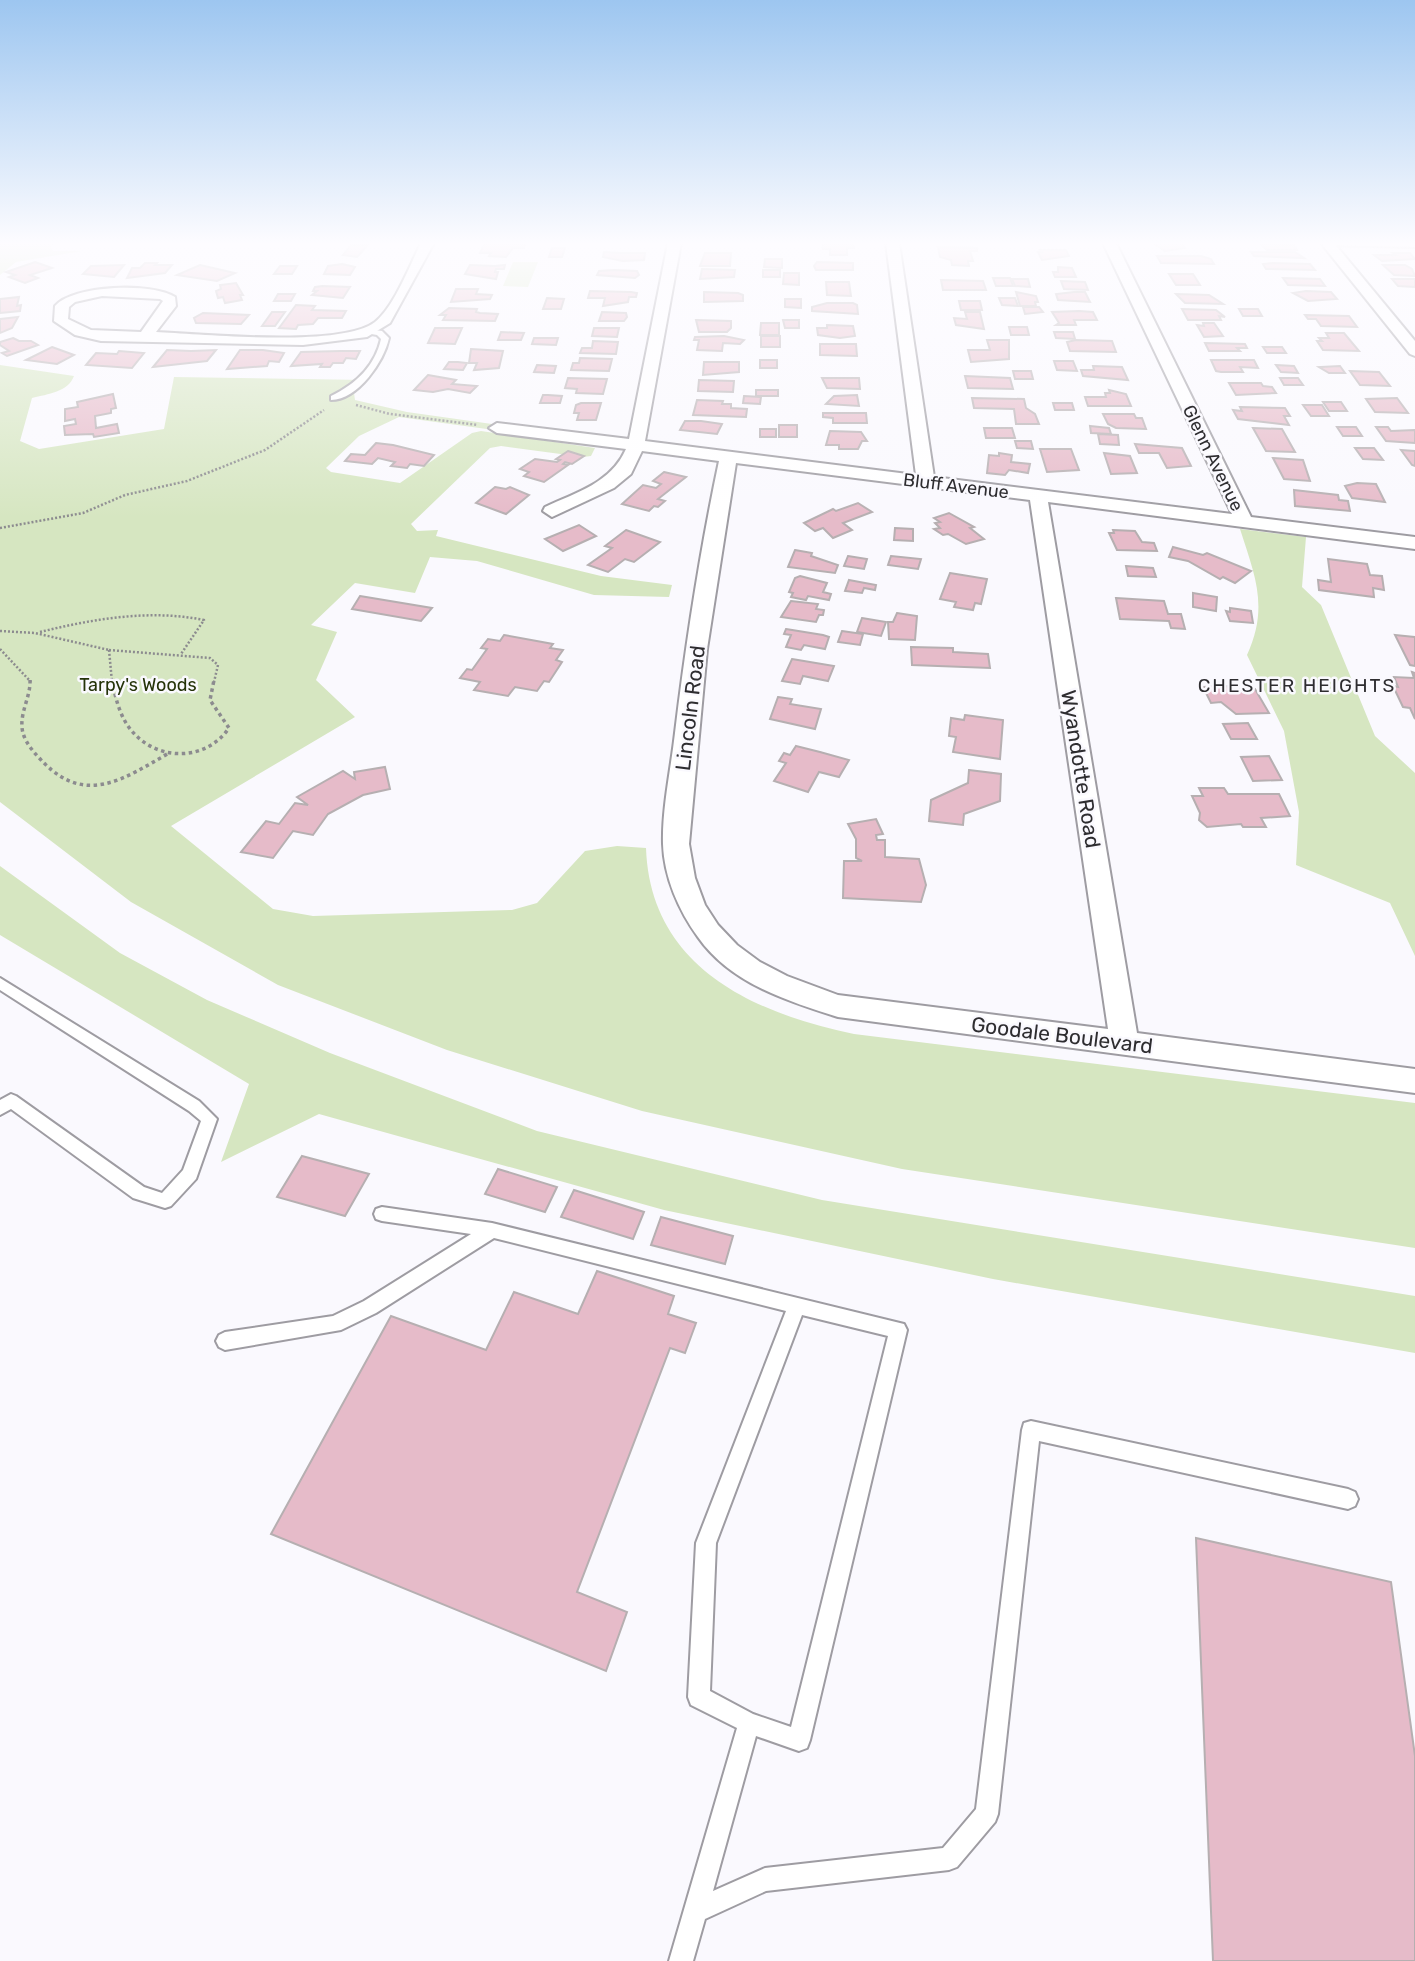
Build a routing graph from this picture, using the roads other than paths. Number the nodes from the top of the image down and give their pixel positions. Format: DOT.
graph roads {
  1 [pos="96,335"];
  2 [pos="356,335"];
  3 [pos="381,335"];
  4 [pos="657,335"];
  5 [pos="905,335"];
  6 [pos="1153,335"];
  7 [pos="1402,335"];
  8 [pos="145,336"];
  9 [pos="1415,351"];
  10 [pos="337,399"];
  11 [pos="497,428"];
  12 [pos="636,445"];
  13 [pos="728,457"];
  14 [pos="926,482"];
  15 [pos="1038,496"];
  16 [pos="552,511"];
  17 [pos="1244,521"];
  18 [pos="1415,543"];
  19 [pos="722,948"];
  20 [pos="0,983"];
  21 [pos="1124,1042"];
  22 [pos="1415,1081"];
  23 [pos="4,1101"];
  24 [pos="382,1214"];
  25 [pos="492,1230"];
  26 [pos="797,1305"];
  27 [pos="225,1341"];
  28 [pos="1348,1499"];
  29 [pos="749,1723"];
  30 [pos="695,1911"];
  31 [pos="681,1961"];
  1 -- 8 [label="street"];
  2 -- 8 [label="street"];
  3 -- 10 [label="lane"];
  4 -- 12 [label="street"];
  5 -- 14 [label="street"];
  6 -- 17 [label="street, Glenn Avenue"];
  7 -- 9 [label="street"];
  11 -- 12 [label="street, Bluff Avenue"];
  12 -- 13 [label="street, Bluff Avenue"];
  12 -- 16 [label="street"];
  13 -- 14 [label="street, Bluff Avenue"];
  13 -- 19 [label="street, Lincoln Road"];
  14 -- 15 [label="street, Bluff Avenue"];
  15 -- 17 [label="street, Bluff Avenue"];
  15 -- 21 [label="street, Wyandotte Road"];
  17 -- 18 [label="street, Bluff Avenue"];
  19 -- 21 [label="street, Goodale Boulevard"];
  20 -- 23 [label="lane"];
  21 -- 22 [label="street, Goodale Boulevard"];
  24 -- 25 [label="lane"];
  25 -- 26 [label="lane"];
  25 -- 27 [label="lane"];
  26 -- 29 [label="lane"];
  26 -- 29 [label="lane"];
  28 -- 30 [label="lane"];
  29 -- 30 [label="lane"];
  30 -- 31 [label="lane"];
}
